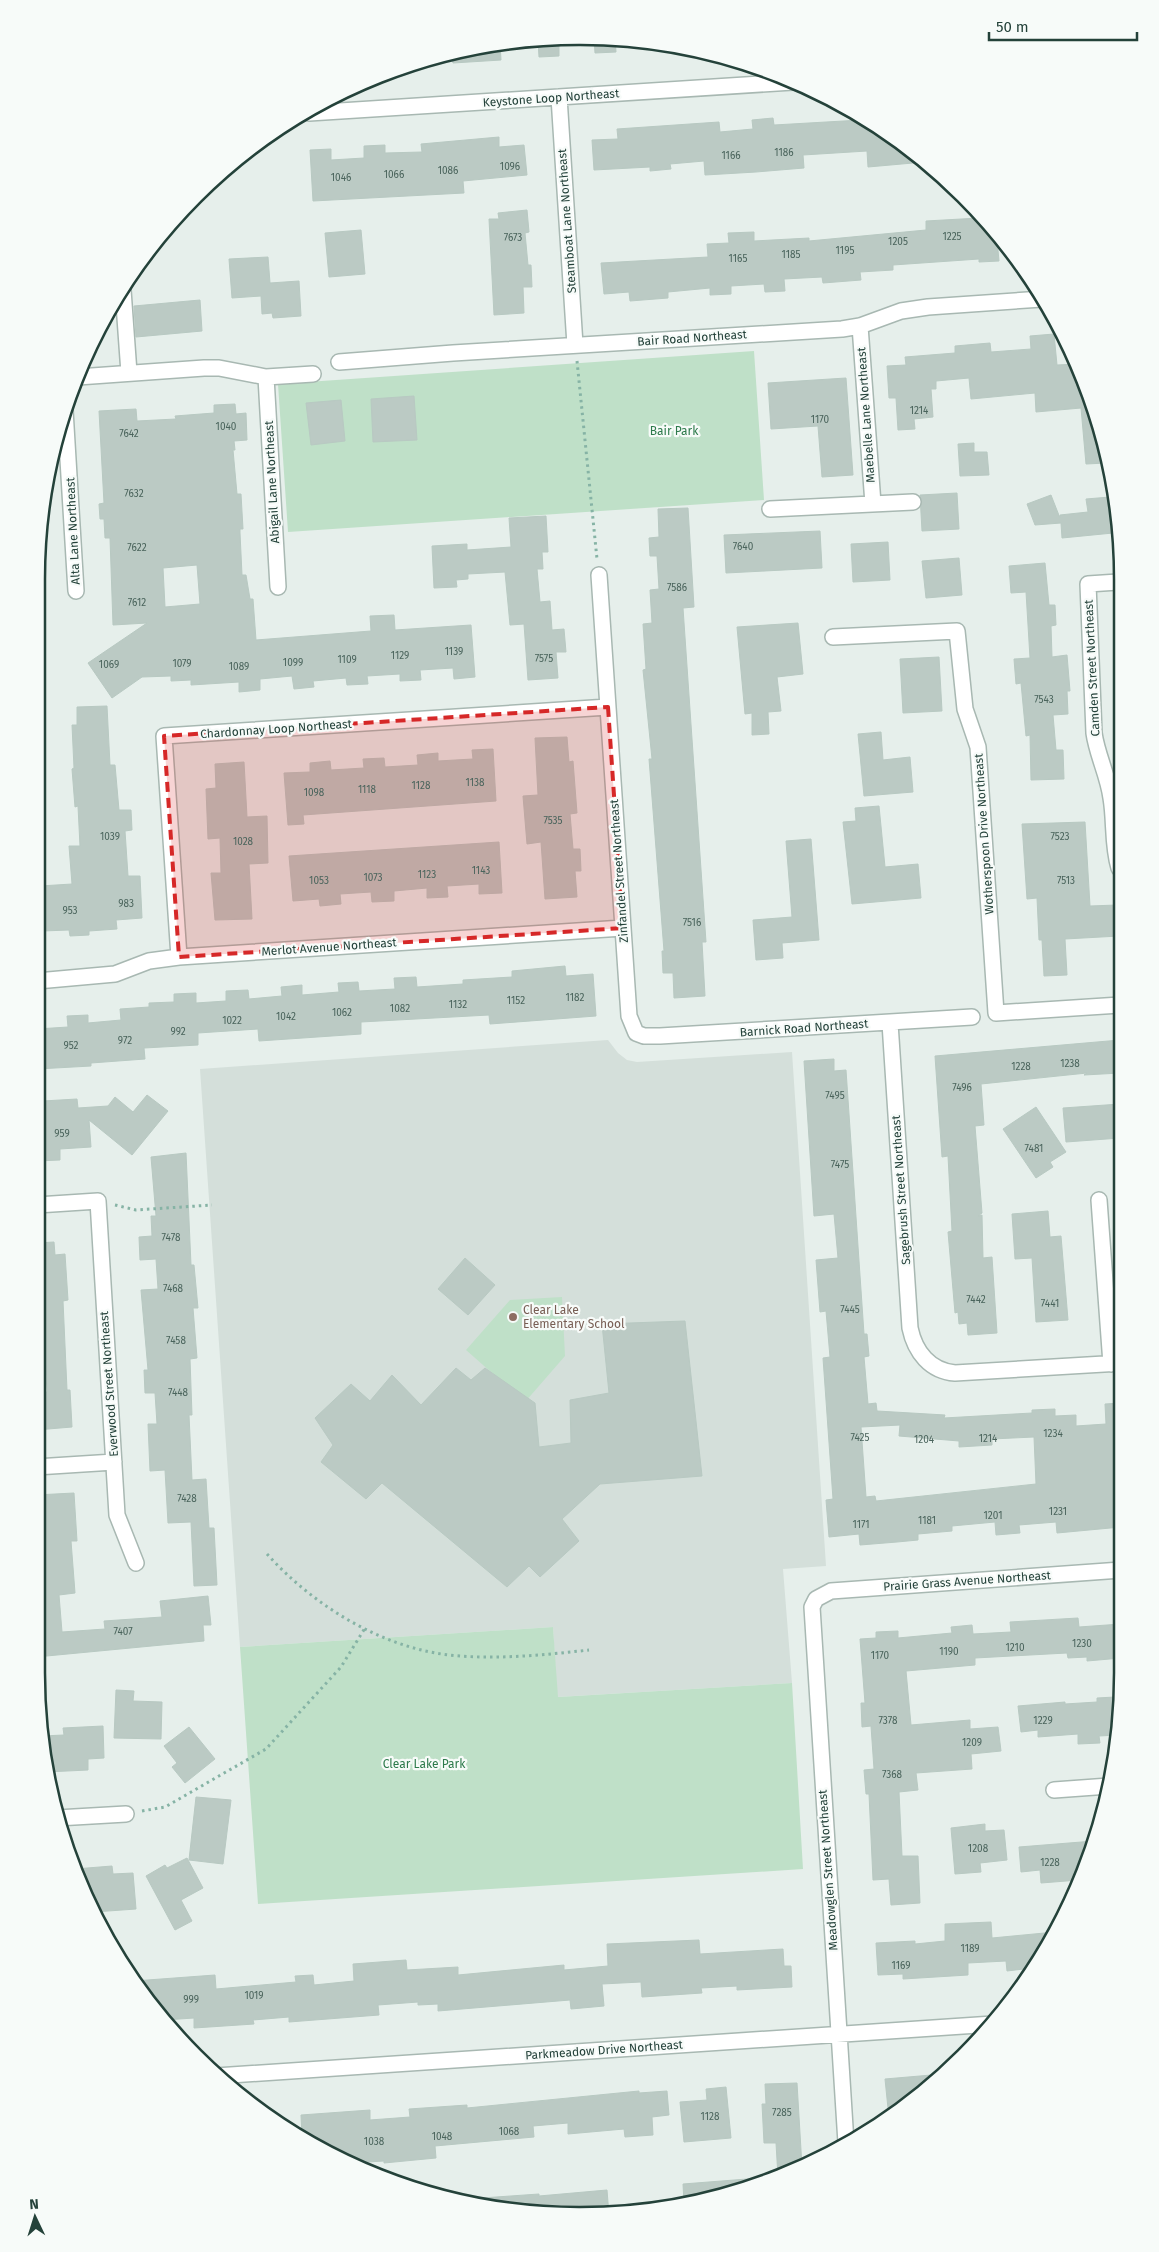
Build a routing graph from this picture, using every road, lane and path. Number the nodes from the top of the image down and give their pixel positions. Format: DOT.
graph roads {
  1 [pos="777,83"];
  2 [pos="559,97"];
  3 [pos="321,112"];
  4 [pos="1034,300"];
  5 [pos="124,301"];
  6 [pos="860,326"];
  7 [pos="575,346"];
  8 [pos="339,362"];
  9 [pos="129,373"];
  10 [pos="313,374"];
  11 [pos="85,376"];
  12 [pos="266,377"];
  13 [pos="67,428"];
  14 [pos="913,502"];
  15 [pos="872,504"];
  16 [pos="770,509"];
  17 [pos="599,575"];
  18 [pos="1114,582"];
  19 [pos="278,587"];
  20 [pos="76,591"];
  21 [pos="832,637"];
  22 [pos="608,707"];
  23 [pos="1114,828"];
  24 [pos="623,928"];
  25 [pos="179,957"];
  26 [pos="45,980"];
  27 [pos="1114,1005"];
  28 [pos="972,1016"];
  29 [pos="890,1023"];
  30 [pos="636,1032"];
  31 [pos="1099,1200"];
  32 [pos="98,1201"];
  33 [pos="45,1204"];
  34 [pos="212,1205"];
  35 [pos="1114,1345"];
  36 [pos="1114,1364"];
  37 [pos="114,1462"];
  38 [pos="45,1466"];
  39 [pos="268,1554"];
  40 [pos="136,1563"];
  41 [pos="1114,1571"];
  42 [pos="816,1599"];
  43 [pos="365,1628"];
  44 [pos="589,1650"];
  45 [pos="1102,1787"];
  46 [pos="1054,1790"];
  47 [pos="126,1814"];
  48 [pos="65,1818"];
  49 [pos="981,2025"];
  50 [pos="839,2034"];
  51 [pos="228,2075"];
  52 [pos="846,2136"];
  1 -- 2 [label="street, Keystone Loop Northeast"];
  2 -- 3 [label="street, Keystone Loop Northeast"];
  2 -- 7 [label="street, Steamboat Lane Northeast"];
  4 -- 6 [label="street, Bair Road Northeast"];
  5 -- 9 [label="street"];
  6 -- 7 [label="street, Bair Road Northeast"];
  6 -- 15 [label="street, Maebelle Lane Northeast"];
  7 -- 8 [label="street, Bair Road Northeast"];
  7 -- 17 [label="path"];
  9 -- 11 [label="street"];
  9 -- 12 [label="street"];
  10 -- 12 [label="street"];
  12 -- 19 [label="street, Abigail Lane Northeast"];
  13 -- 20 [label="street, Alta Lane Northeast"];
  14 -- 15 [label="street"];
  15 -- 16 [label="street"];
  17 -- 22 [label="street, Zinfandel Street Northeast"];
  18 -- 23 [label="street, Camden Street Northeast"];
  21 -- 27 [label="street, Wotherspoon Drive Northeast"];
  22 -- 24 [label="street, Zinfandel Street Northeast"];
  22 -- 25 [label="street, Chardonnay Loop Northeast"];
  24 -- 25 [label="street, Merlot Avenue Northeast"];
  24 -- 30 [label="street, Zinfandel Street Northeast"];
  25 -- 26 [label="street, Merlot Avenue Northeast"];
  28 -- 29 [label="street, Barnick Road Northeast"];
  29 -- 30 [label="street, Barnick Road Northeast"];
  29 -- 36 [label="street, Sagebrush Street Northeast"];
  31 -- 35 [label="street"];
  32 -- 33 [label="street"];
  32 -- 34 [label="path"];
  32 -- 37 [label="street, Everwood Street Northeast"];
  37 -- 38 [label="street"];
  37 -- 40 [label="street, Everwood Street Northeast"];
  39 -- 43 [label="path"];
  41 -- 42 [label="street, Prairie Grass Avenue Northeast"];
  42 -- 50 [label="street, Meadowglen Street Northeast"];
  43 -- 44 [label="path"];
  43 -- 47 [label="path"];
  45 -- 46 [label="street"];
  47 -- 48 [label="street"];
  49 -- 50 [label="street, Parkmeadow Drive Northeast"];
  50 -- 51 [label="street, Parkmeadow Drive Northeast"];
  50 -- 52 [label="street, Meadowglen Street Northeast"];
}
